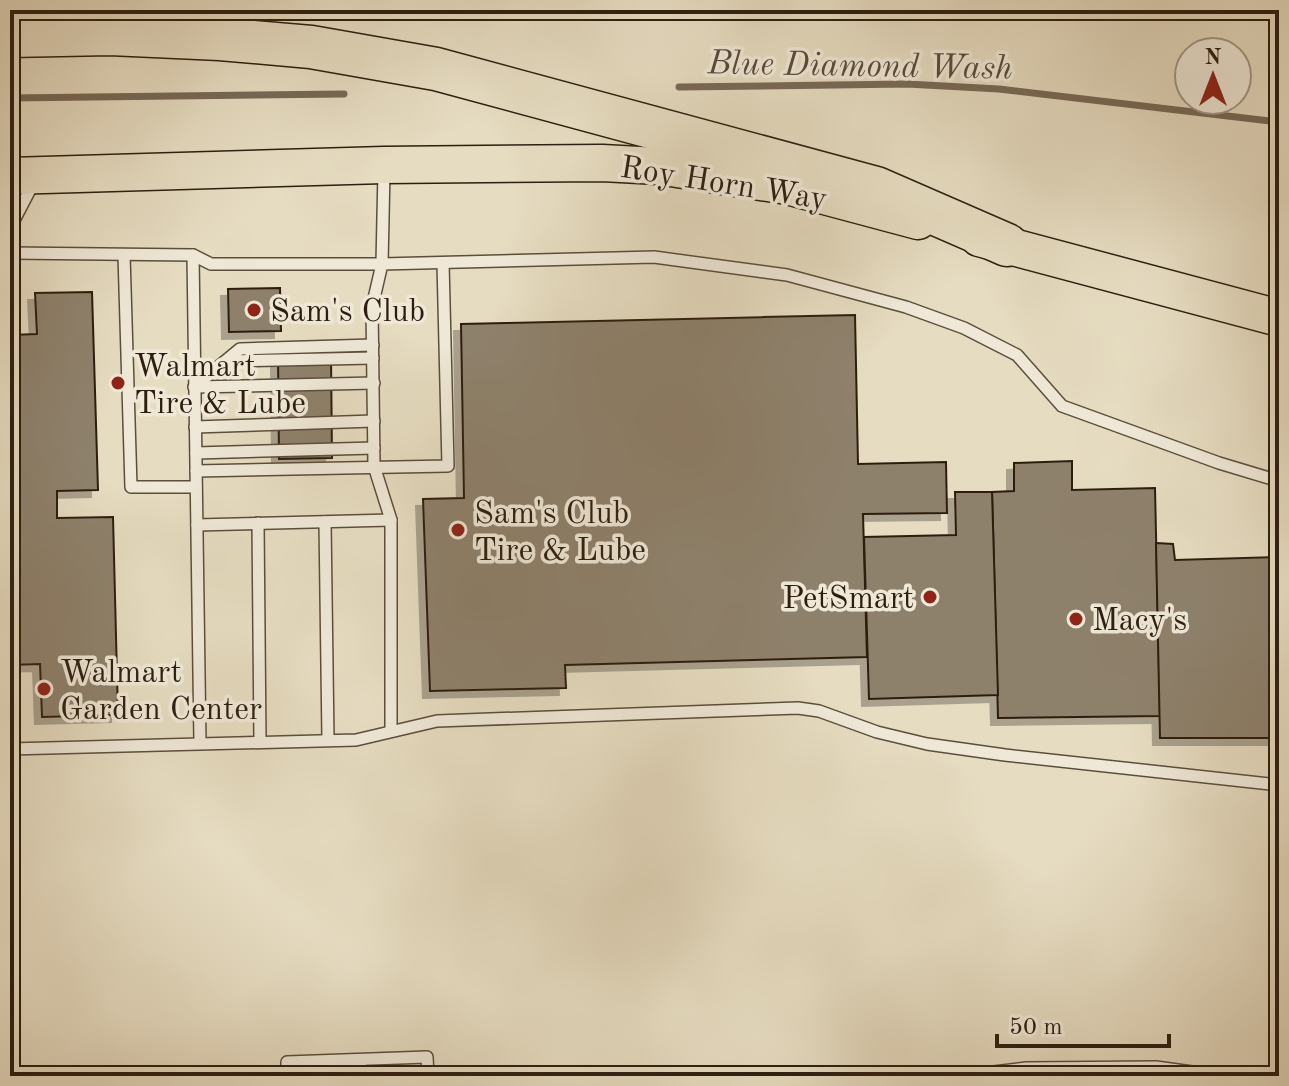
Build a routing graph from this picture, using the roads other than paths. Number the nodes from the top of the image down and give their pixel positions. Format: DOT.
graph roads {
  1 [pos="10,36"];
  2 [pos="384,165"];
  3 [pos="24,175"];
  4 [pos="10,228"];
  5 [pos="1007,245"];
  6 [pos="10,253"];
  7 [pos="124,255"];
  8 [pos="193,255"];
  9 [pos="443,263"];
  10 [pos="382,264"];
  11 [pos="1279,318"];
  12 [pos="373,352"];
  13 [pos="374,383"];
  14 [pos="194,387"];
  15 [pos="374,421"];
  16 [pos="195,427"];
  17 [pos="374,448"];
  18 [pos="196,453"];
  19 [pos="374,466"];
  20 [pos="196,471"];
  21 [pos="1279,481"];
  22 [pos="196,487"];
  23 [pos="391,520"];
  24 [pos="325,522"];
  25 [pos="258,523"];
  26 [pos="197,525"];
  27 [pos="391,731"];
  28 [pos="328,740"];
  29 [pos="260,742"];
  30 [pos="200,743"];
  31 [pos="10,749"];
  32 [pos="1279,785"];
  33 [pos="361,1060"];
  34 [pos="1156,1072"];
  35 [pos="287,1076"];
  36 [pos="358,1076"];
  37 [pos="428,1076"];
  38 [pos="960,1076"];
  39 [pos="1221,1076"];
  1 -- 5 [label="highway"];
  2 -- 3 [label="main road, Roy Horn Way"];
  2 -- 5 [label="main road, Roy Horn Way"];
  2 -- 10 [label="lane"];
  3 -- 4 [label="lane"];
  5 -- 11 [label="main road, Roy Horn Way"];
  6 -- 7 [label="lane"];
  7 -- 8 [label="lane"];
  7 -- 22 [label="lane"];
  8 -- 10 [label="lane"];
  8 -- 14 [label="lane"];
  9 -- 10 [label="lane"];
  9 -- 19 [label="lane"];
  9 -- 21 [label="lane"];
  10 -- 12 [label="lane"];
  12 -- 13 [label="lane"];
  12 -- 14 [label="lane"];
  13 -- 14 [label="lane"];
  13 -- 15 [label="lane"];
  14 -- 16 [label="lane"];
  15 -- 16 [label="lane"];
  15 -- 17 [label="lane"];
  16 -- 18 [label="lane"];
  17 -- 18 [label="lane"];
  17 -- 19 [label="lane"];
  18 -- 20 [label="lane"];
  19 -- 20 [label="lane"];
  19 -- 23 [label="lane"];
  20 -- 22 [label="lane"];
  22 -- 26 [label="lane"];
  23 -- 24 [label="lane"];
  23 -- 27 [label="lane"];
  24 -- 25 [label="lane"];
  24 -- 28 [label="lane"];
  25 -- 26 [label="lane"];
  25 -- 29 [label="lane"];
  26 -- 30 [label="lane"];
  27 -- 28 [label="lane"];
  27 -- 32 [label="lane"];
  28 -- 29 [label="lane"];
  29 -- 30 [label="lane"];
  30 -- 31 [label="lane"];
  33 -- 35 [label="lane"];
  33 -- 36 [label="lane"];
  33 -- 37 [label="lane"];
  34 -- 38 [label="lane"];
  34 -- 39 [label="lane"];
}
